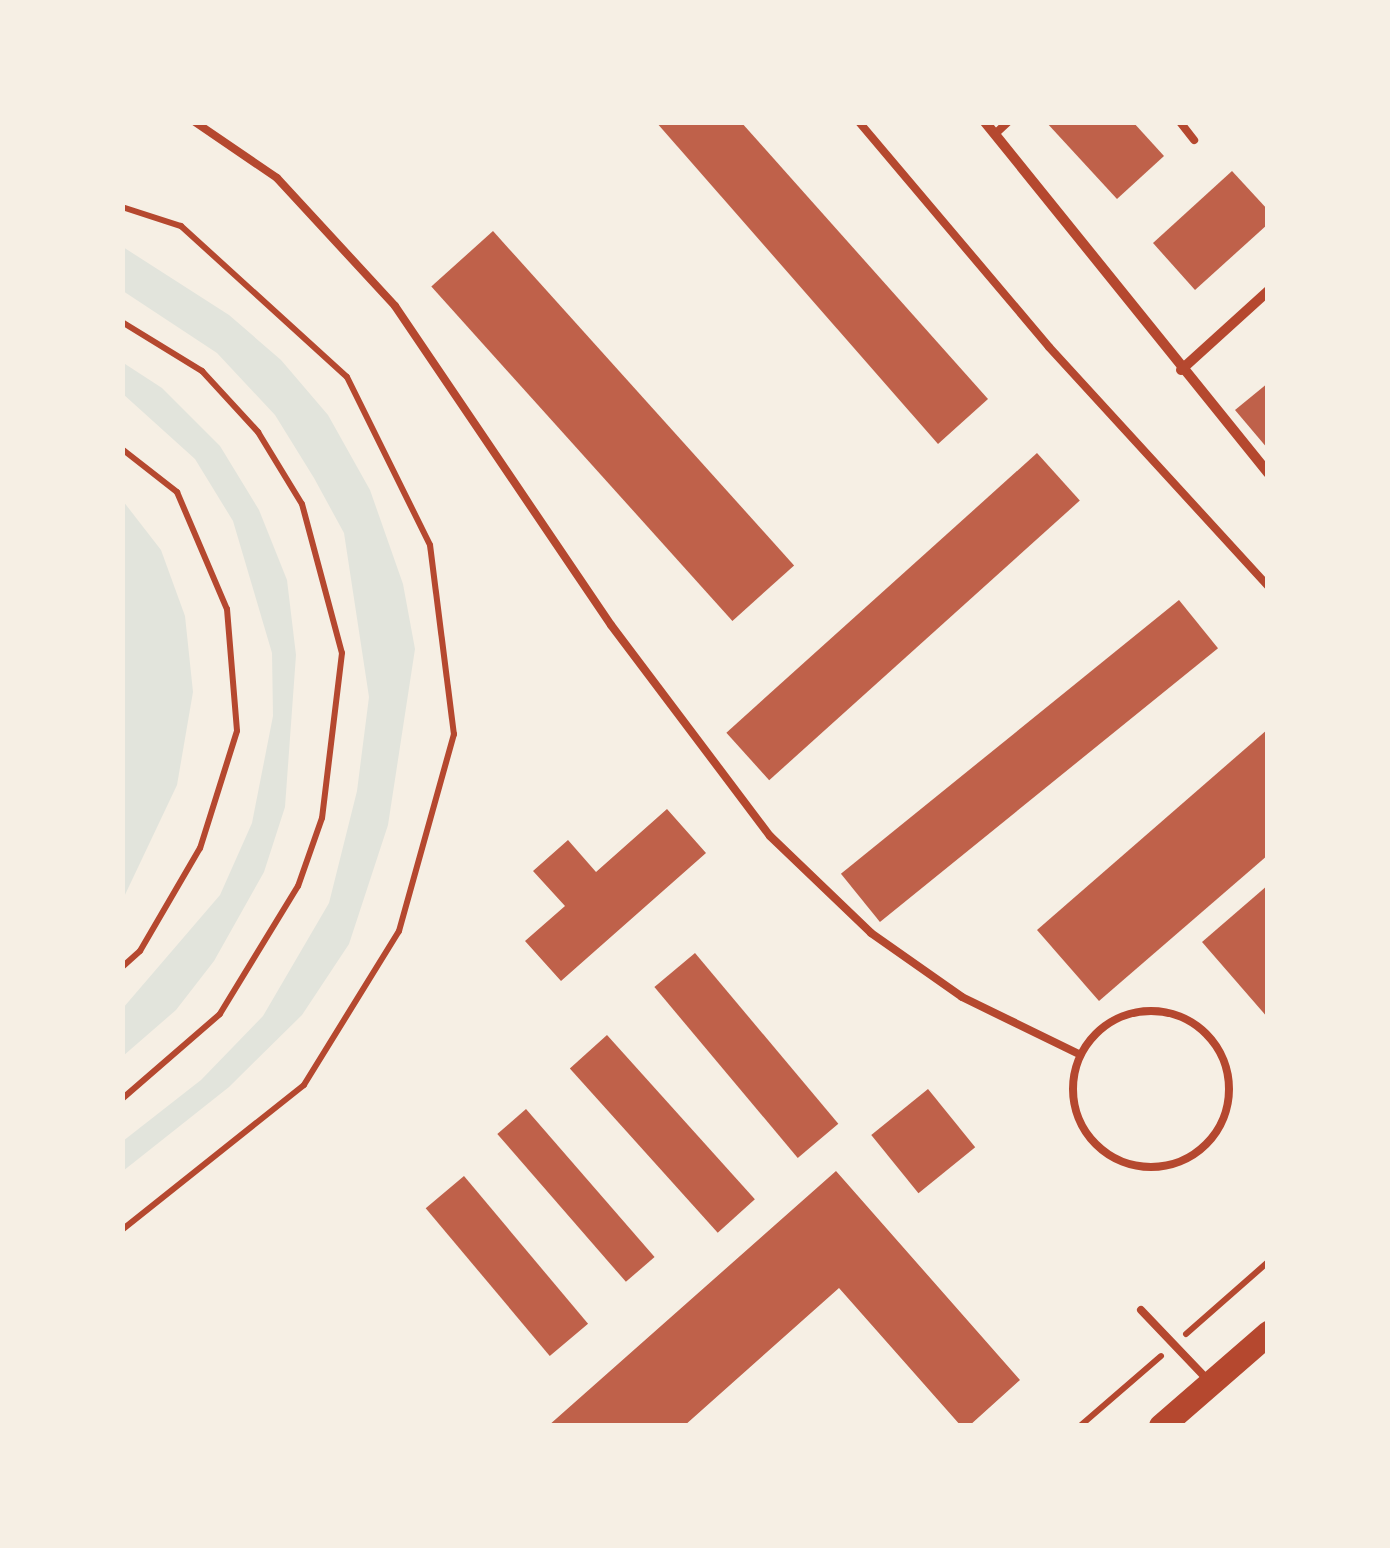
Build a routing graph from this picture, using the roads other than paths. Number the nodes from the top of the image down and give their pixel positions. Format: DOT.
graph roads {
  1 [pos="195,122"];
  2 [pos="859,122"];
  3 [pos="985,122"];
  4 [pos="1008,122"];
  5 [pos="1180,122"];
  6 [pos="994,134"];
  7 [pos="1194,140"];
  8 [pos="1268,291"];
  9 [pos="1181,370"];
  10 [pos="1268,473"];
  11 [pos="1268,586"];
  12 [pos="1079,1054"];
  13 [pos="1141,1310"];
  14 [pos="1268,1333"];
  15 [pos="1210,1382"];
  16 [pos="1161,1426"];
  1 -- 12 [label="lane"];
  2 -- 11 [label="lane"];
  3 -- 6 [label="street"];
  4 -- 6 [label="lane"];
  5 -- 7 [label="lane"];
  6 -- 9 [label="street"];
  8 -- 9 [label="street"];
  9 -- 10 [label="street"];
  12 -- 12 [label="lane"];
  13 -- 15 [label="lane"];
  14 -- 15 [label="main road"];
  15 -- 16 [label="main road"];
}
